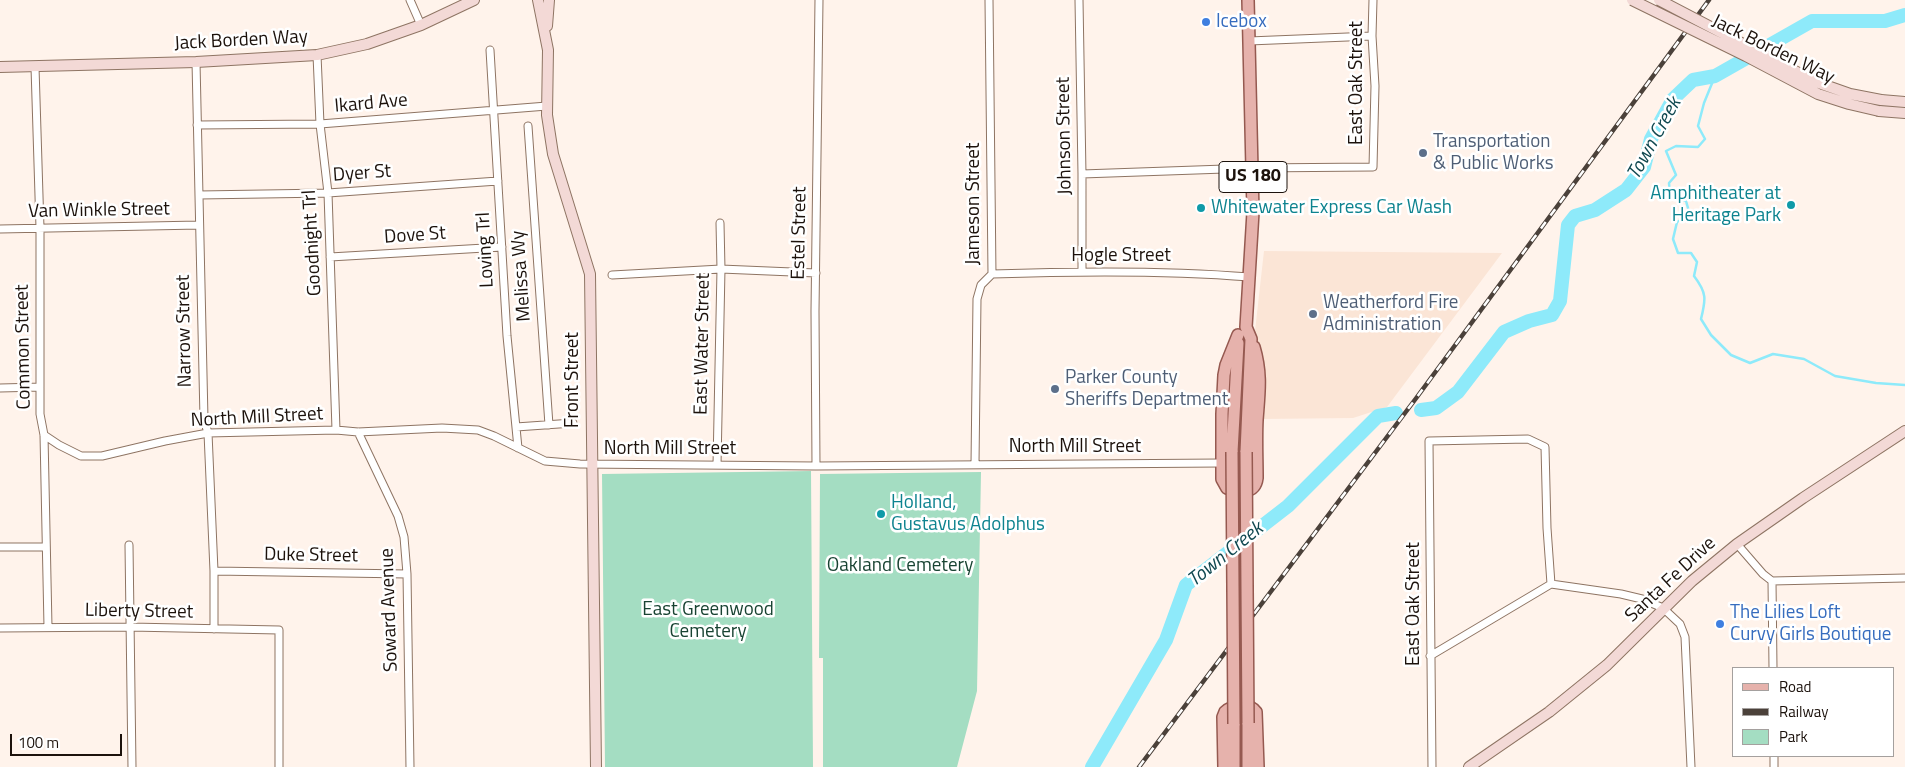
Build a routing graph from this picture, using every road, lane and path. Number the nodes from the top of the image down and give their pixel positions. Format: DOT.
graph roads {
  1 [pos="410,0"];
  2 [pos="474,0"];
  3 [pos="538,0"];
  4 [pos="549,0"];
  5 [pos="819,0"];
  6 [pos="989,0"];
  7 [pos="1079,0"];
  8 [pos="1248,0"];
  9 [pos="1373,0"];
  10 [pos="1632,0"];
  11 [pos="1659,0"];
  12 [pos="421,25"];
  13 [pos="545,31"];
  14 [pos="1372,36"];
  15 [pos="1249,41"];
  16 [pos="490,50"];
  17 [pos="316,54"];
  18 [pos="196,62"];
  19 [pos="0,67"];
  20 [pos="35,67"];
  21 [pos="1905,102"];
  22 [pos="547,106"];
  23 [pos="1880,106"];
  24 [pos="494,110"];
  25 [pos="1905,114"];
  26 [pos="320,124"];
  27 [pos="197,125"];
  28 [pos="528,126"];
  29 [pos="1253,168"];
  30 [pos="1082,174"];
  31 [pos="498,181"];
  32 [pos="328,193"];
  33 [pos="199,195"];
  34 [pos="720,223"];
  35 [pos="199,225"];
  36 [pos="40,228"];
  37 [pos="0,229"];
  38 [pos="502,246"];
  39 [pos="330,257"];
  40 [pos="721,269"];
  41 [pos="1082,271"];
  42 [pos="816,273"];
  43 [pos="992,274"];
  44 [pos="612,275"];
  45 [pos="1250,277"];
  46 [pos="1242,331"];
  47 [pos="1251,339"];
  48 [pos="40,387"];
  49 [pos="0,388"];
  50 [pos="573,423"];
  51 [pos="549,425"];
  52 [pos="516,427"];
  53 [pos="336,430"];
  54 [pos="1905,431"];
  55 [pos="208,432"];
  56 [pos="358,432"];
  57 [pos="44,435"];
  58 [pos="518,448"];
  59 [pos="1222,463"];
  60 [pos="975,464"];
  61 [pos="591,465"];
  62 [pos="717,465"];
  63 [pos="816,466"];
  64 [pos="1737,544"];
  65 [pos="128,545"];
  66 [pos="0,547"];
  67 [pos="46,547"];
  68 [pos="214,571"];
  69 [pos="407,574"];
  70 [pos="1905,578"];
  71 [pos="1772,581"];
  72 [pos="1551,584"];
  73 [pos="1663,608"];
  74 [pos="48,627"];
  75 [pos="130,627"];
  76 [pos="0,628"];
  77 [pos="214,629"];
  78 [pos="1430,656"];
  79 [pos="1773,667"];
  80 [pos="132,767"];
  81 [pos="279,767"];
  82 [pos="410,767"];
  83 [pos="596,767"];
  84 [pos="1224,767"];
  85 [pos="1234,767"];
  86 [pos="1248,767"];
  87 [pos="1258,767"];
  88 [pos="1432,767"];
  89 [pos="1469,767"];
  90 [pos="1691,767"];
  1 -- 12 [label="street"];
  2 -- 12 [label="street, Jack Borden Way"];
  3 -- 13 [label="street, Front Street"];
  4 -- 13 [label="street"];
  5 -- 42 [label="street, Estel Street"];
  6 -- 43 [label="street, Jameson Street"];
  7 -- 30 [label="street, Johnson Street"];
  8 -- 15 [label="main road, US 180"];
  9 -- 14 [label="street, East Oak Street"];
  10 -- 23 [label="street, Jack Borden Way, bridge"];
  11 -- 23 [label="street, Jack Borden Way, bridge"];
  12 -- 17 [label="street, Jack Borden Way"];
  13 -- 22 [label="street, Front Street"];
  14 -- 15 [label="street"];
  14 -- 29 [label="street, East Oak Street"];
  15 -- 29 [label="main road, US 180"];
  16 -- 24 [label="street, Loving Trl"];
  17 -- 18 [label="street, Jack Borden Way"];
  17 -- 26 [label="street, Goodnight Trl"];
  18 -- 20 [label="street, Jack Borden Way"];
  18 -- 27 [label="street, Narrow Street"];
  19 -- 20 [label="street, Jack Borden Way"];
  20 -- 36 [label="street, Common Street"];
  21 -- 23 [label="street, Jack Borden Way"];
  22 -- 24 [label="street, Ikard Ave"];
  22 -- 61 [label="street, Front Street"];
  23 -- 25 [label="street, Jack Borden Way"];
  24 -- 26 [label="street, Ikard Ave"];
  24 -- 31 [label="street, Loving Trl"];
  26 -- 27 [label="street, Ikard Ave"];
  26 -- 32 [label="street, Goodnight Trl"];
  27 -- 33 [label="street, Narrow Street"];
  28 -- 51 [label="street, Melissa Wy"];
  29 -- 30 [label="street"];
  29 -- 45 [label="main road, US 180"];
  30 -- 41 [label="street, Johnson Street"];
  31 -- 32 [label="street, Dyer St"];
  31 -- 38 [label="street, Loving Trl"];
  32 -- 33 [label="street, Dyer St"];
  32 -- 39 [label="street, Goodnight Trl"];
  33 -- 35 [label="street, Narrow Street"];
  34 -- 40 [label="street, East Water Street"];
  35 -- 36 [label="street, Van Winkle Street"];
  35 -- 55 [label="street, Narrow Street"];
  36 -- 37 [label="street, Van Winkle Street"];
  36 -- 48 [label="street, Common Street"];
  38 -- 39 [label="street, Dove St"];
  38 -- 52 [label="street, Loving Trl"];
  39 -- 53 [label="street, Goodnight Trl"];
  40 -- 42 [label="street"];
  40 -- 44 [label="street"];
  40 -- 62 [label="street, East Water Street"];
  41 -- 43 [label="street, Hogle Street"];
  41 -- 45 [label="street, Hogle Street"];
  42 -- 63 [label="street, Estel Street"];
  43 -- 60 [label="street, Jameson Street"];
  45 -- 46 [label="main road, US 180"];
  46 -- 47 [label="main road, US 180"];
  46 -- 59 [label="main road"];
  46 -- 85 [label="main road, US 180, bridge"];
  47 -- 59 [label="main road"];
  47 -- 86 [label="main road, US 180, bridge"];
  48 -- 49 [label="street"];
  48 -- 57 [label="street, Common Street"];
  50 -- 51 [label="street"];
  51 -- 52 [label="street"];
  52 -- 58 [label="street, Loving Trl"];
  53 -- 55 [label="street, North Mill Street"];
  53 -- 56 [label="street, North Mill Street"];
  54 -- 64 [label="street, Santa Fe Drive"];
  55 -- 57 [label="street, North Mill Street"];
  55 -- 68 [label="street, Narrow Street"];
  56 -- 58 [label="street, North Mill Street"];
  56 -- 69 [label="street, Soward Avenue"];
  57 -- 67 [label="street, Common Street"];
  58 -- 61 [label="street, North Mill Street"];
  59 -- 60 [label="street, North Mill Street"];
  60 -- 63 [label="street, North Mill Street"];
  61 -- 62 [label="street, North Mill Street"];
  61 -- 83 [label="street, Front Street"];
  62 -- 63 [label="street, North Mill Street"];
  64 -- 71 [label="street"];
  64 -- 73 [label="street, Santa Fe Drive"];
  65 -- 75 [label="street"];
  66 -- 67 [label="street"];
  67 -- 74 [label="street, Common Street"];
  68 -- 69 [label="street, Duke Street"];
  68 -- 77 [label="street, Narrow Street"];
  69 -- 82 [label="street, Soward Avenue"];
  70 -- 71 [label="street"];
  71 -- 79 [label="street"];
  72 -- 73 [label="street"];
  72 -- 78 [label="street"];
  72 -- 78 [label="street, East Oak Street"];
  73 -- 89 [label="street, Santa Fe Drive"];
  73 -- 90 [label="street"];
  74 -- 75 [label="street, Liberty Street"];
  74 -- 76 [label="street, Liberty Street"];
  75 -- 77 [label="street, Liberty Street"];
  75 -- 80 [label="street"];
  77 -- 81 [label="street, Liberty Street"];
  78 -- 88 [label="street, East Oak Street"];
  84 -- 87 [label="main road"];
}
